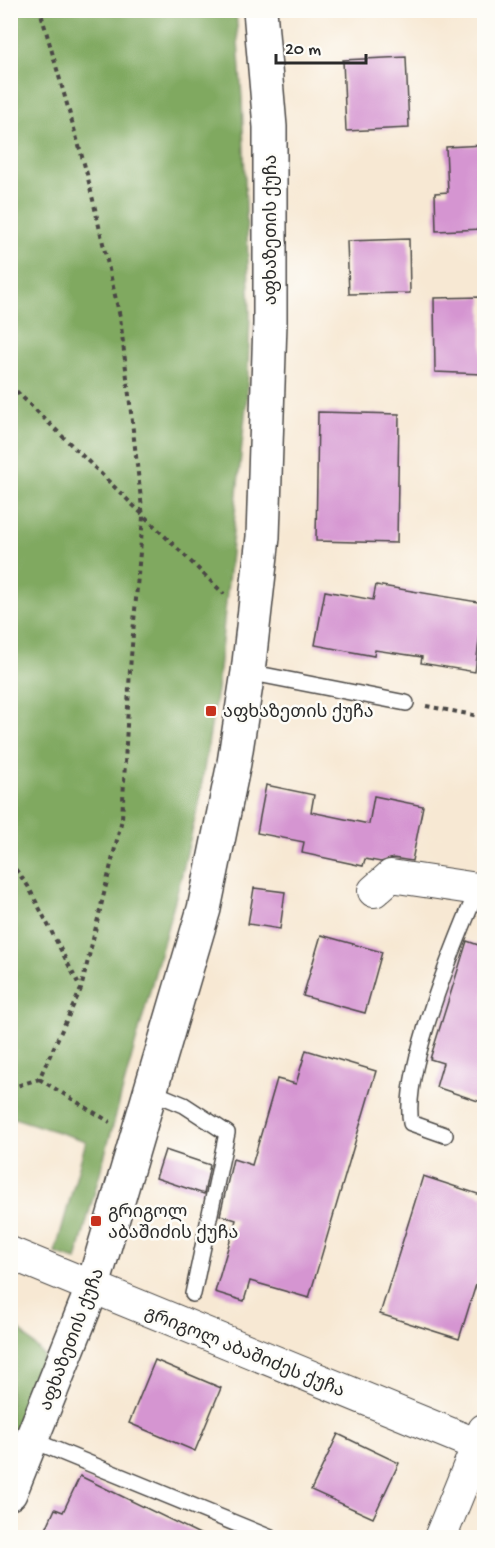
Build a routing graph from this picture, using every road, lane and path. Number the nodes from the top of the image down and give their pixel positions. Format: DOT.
graph roads {
  1 [pos="40,10"];
  2 [pos="260,10"];
  3 [pos="10,385"];
  4 [pos="143,517"];
  5 [pos="227,597"];
  6 [pos="248,672"];
  7 [pos="412,704"];
  8 [pos="484,717"];
  9 [pos="10,862"];
  10 [pos="481,890"];
  11 [pos="374,891"];
  12 [pos="81,989"];
  13 [pos="39,1079"];
  14 [pos="10,1088"];
  15 [pos="150,1091"];
  16 [pos="118,1127"];
  17 [pos="445,1135"];
  18 [pos="10,1254"];
  19 [pos="92,1289"];
  20 [pos="193,1294"];
  21 [pos="482,1438"];
  22 [pos="32,1440"];
  23 [pos="10,1493"];
  24 [pos="268,1537"];
  25 [pos="440,1538"];
  1 -- 4 [label="path"];
  2 -- 6 [label="street, აფხაზეთის ქუჩა"];
  3 -- 4 [label="path"];
  4 -- 5 [label="path"];
  4 -- 12 [label="path"];
  6 -- 7 [label="lane"];
  6 -- 15 [label="street, აფხაზეთის ქუჩა"];
  7 -- 8 [label="path"];
  9 -- 12 [label="path"];
  10 -- 11 [label="street"];
  10 -- 17 [label="lane"];
  12 -- 13 [label="path"];
  13 -- 14 [label="path"];
  13 -- 16 [label="path"];
  15 -- 19 [label="street, აფხაზეთის ქუჩა"];
  15 -- 20 [label="lane"];
  18 -- 19 [label="street, გრიგოლ აბაშიძეს ქუჩა"];
  19 -- 21 [label="street, გრიგოლ აბაშიძეს ქუჩა"];
  19 -- 22 [label="street, აფხაზეთის ქუჩა"];
  21 -- 25 [label="street"];
  22 -- 23 [label="street, აფხაზეთის ქუჩა"];
  22 -- 24 [label="lane"];
}
